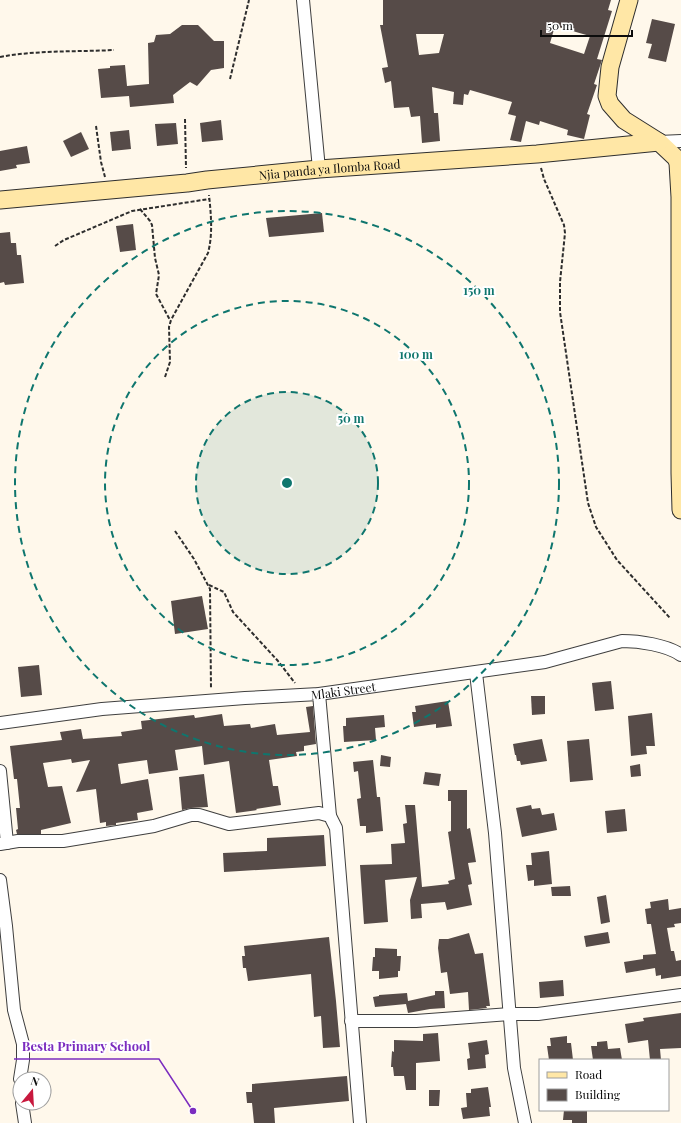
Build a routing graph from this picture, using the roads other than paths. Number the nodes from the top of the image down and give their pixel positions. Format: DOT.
graph roads {
  1 [pos="303,0"];
  2 [pos="629,0"];
  3 [pos="681,141"];
  4 [pos="658,142"];
  5 [pos="319,169"];
  6 [pos="0,200"];
  7 [pos="680,473"];
  8 [pos="681,510"];
  9 [pos="681,655"];
  10 [pos="476,673"];
  11 [pos="320,694"];
  12 [pos="0,723"];
  13 [pos="0,771"];
  14 [pos="330,816"];
  15 [pos="4,844"];
  16 [pos="0,880"];
  17 [pos="681,995"];
  18 [pos="510,1014"];
  19 [pos="351,1021"];
  20 [pos="22,1071"];
  21 [pos="23,1111"];
  22 [pos="25,1123"];
  23 [pos="360,1123"];
  24 [pos="525,1123"];
  1 -- 5 [label="street"];
  2 -- 4 [label="street"];
  3 -- 4 [label="street"];
  4 -- 5 [label="street, Njia panda ya Ilomba Road"];
  4 -- 7 [label="street"];
  5 -- 6 [label="street, Njia panda ya Ilomba Road"];
  7 -- 8 [label="street"];
  9 -- 10 [label="street, Mlaki Street"];
  10 -- 11 [label="street, Mlaki Street"];
  10 -- 18 [label="street"];
  11 -- 12 [label="street, Mlaki Street"];
  11 -- 14 [label="street"];
  13 -- 15 [label="street"];
  14 -- 15 [label="street"];
  14 -- 19 [label="street"];
  16 -- 20 [label="street"];
  17 -- 18 [label="street"];
  18 -- 19 [label="street"];
  18 -- 24 [label="street"];
  19 -- 23 [label="street"];
  21 -- 22 [label="street"];
}
